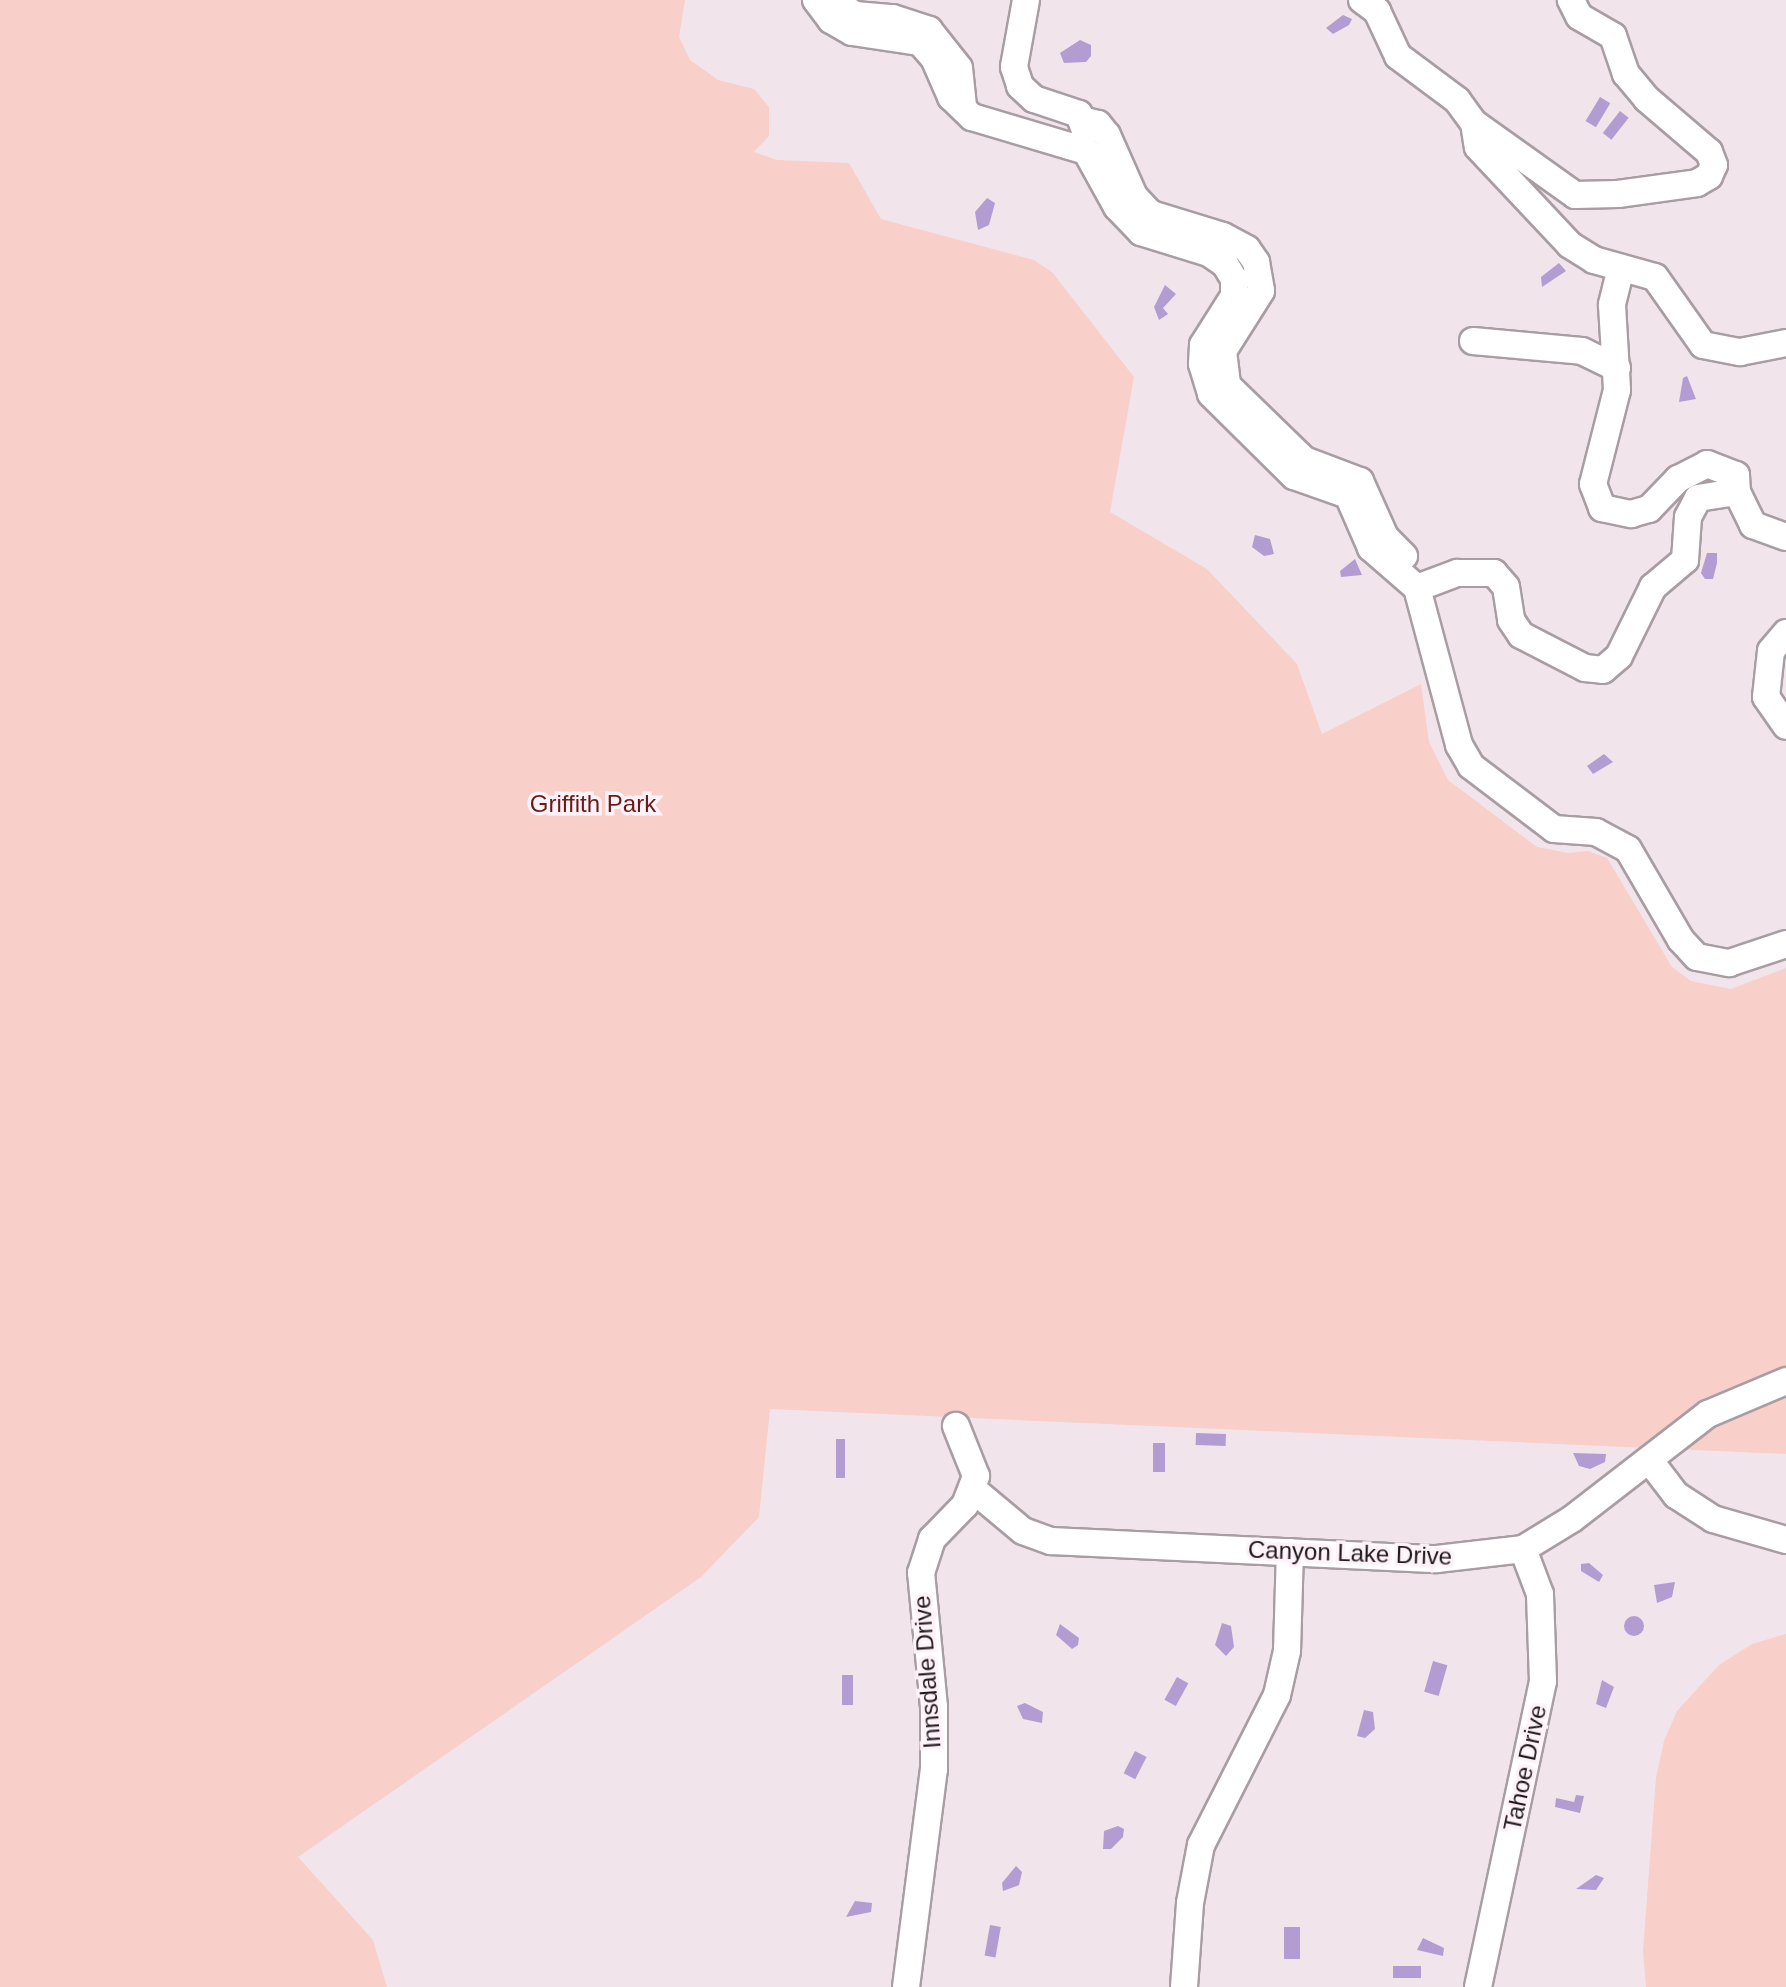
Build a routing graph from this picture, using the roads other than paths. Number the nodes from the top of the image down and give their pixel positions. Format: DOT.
graph roads {
  1 [pos="816,0"];
  2 [pos="834,0"];
  3 [pos="1026,0"];
  4 [pos="1362,0"];
  5 [pos="1571,0"];
  6 [pos="962,108"];
  7 [pos="1474,123"];
  8 [pos="1101,161"];
  9 [pos="1621,268"];
  10 [pos="1473,341"];
  11 [pos="1786,343"];
  12 [pos="1617,368"];
  13 [pos="1737,492"];
  14 [pos="1786,537"];
  15 [pos="1414,583"];
  16 [pos="1786,633"];
  17 [pos="1786,726"];
  18 [pos="1786,944"];
  19 [pos="1786,1381"];
  20 [pos="956,1426"];
  21 [pos="1650,1461"];
  22 [pos="975,1491"];
  23 [pos="1786,1540"];
  24 [pos="1523,1549"];
  25 [pos="1290,1552"];
  26 [pos="906,1987"];
  27 [pos="1184,1987"];
  28 [pos="1478,1987"];
  1 -- 6 [label="street"];
  2 -- 6 [label="street"];
  3 -- 8 [label="street"];
  4 -- 7 [label="street"];
  5 -- 7 [label="street"];
  6 -- 8 [label="street"];
  7 -- 9 [label="street"];
  8 -- 15 [label="street"];
  9 -- 11 [label="street"];
  9 -- 12 [label="street"];
  10 -- 12 [label="street"];
  12 -- 13 [label="street"];
  13 -- 14 [label="street"];
  13 -- 15 [label="street"];
  15 -- 18 [label="street"];
  16 -- 17 [label="street"];
  19 -- 21 [label="street, Canyon Lake Drive"];
  20 -- 22 [label="street"];
  21 -- 23 [label="street"];
  21 -- 24 [label="street, Canyon Lake Drive"];
  22 -- 25 [label="street, Canyon Lake Drive"];
  22 -- 26 [label="street, Innsdale Drive"];
  24 -- 25 [label="street, Canyon Lake Drive"];
  24 -- 28 [label="street, Tahoe Drive"];
  25 -- 27 [label="street"];
}
